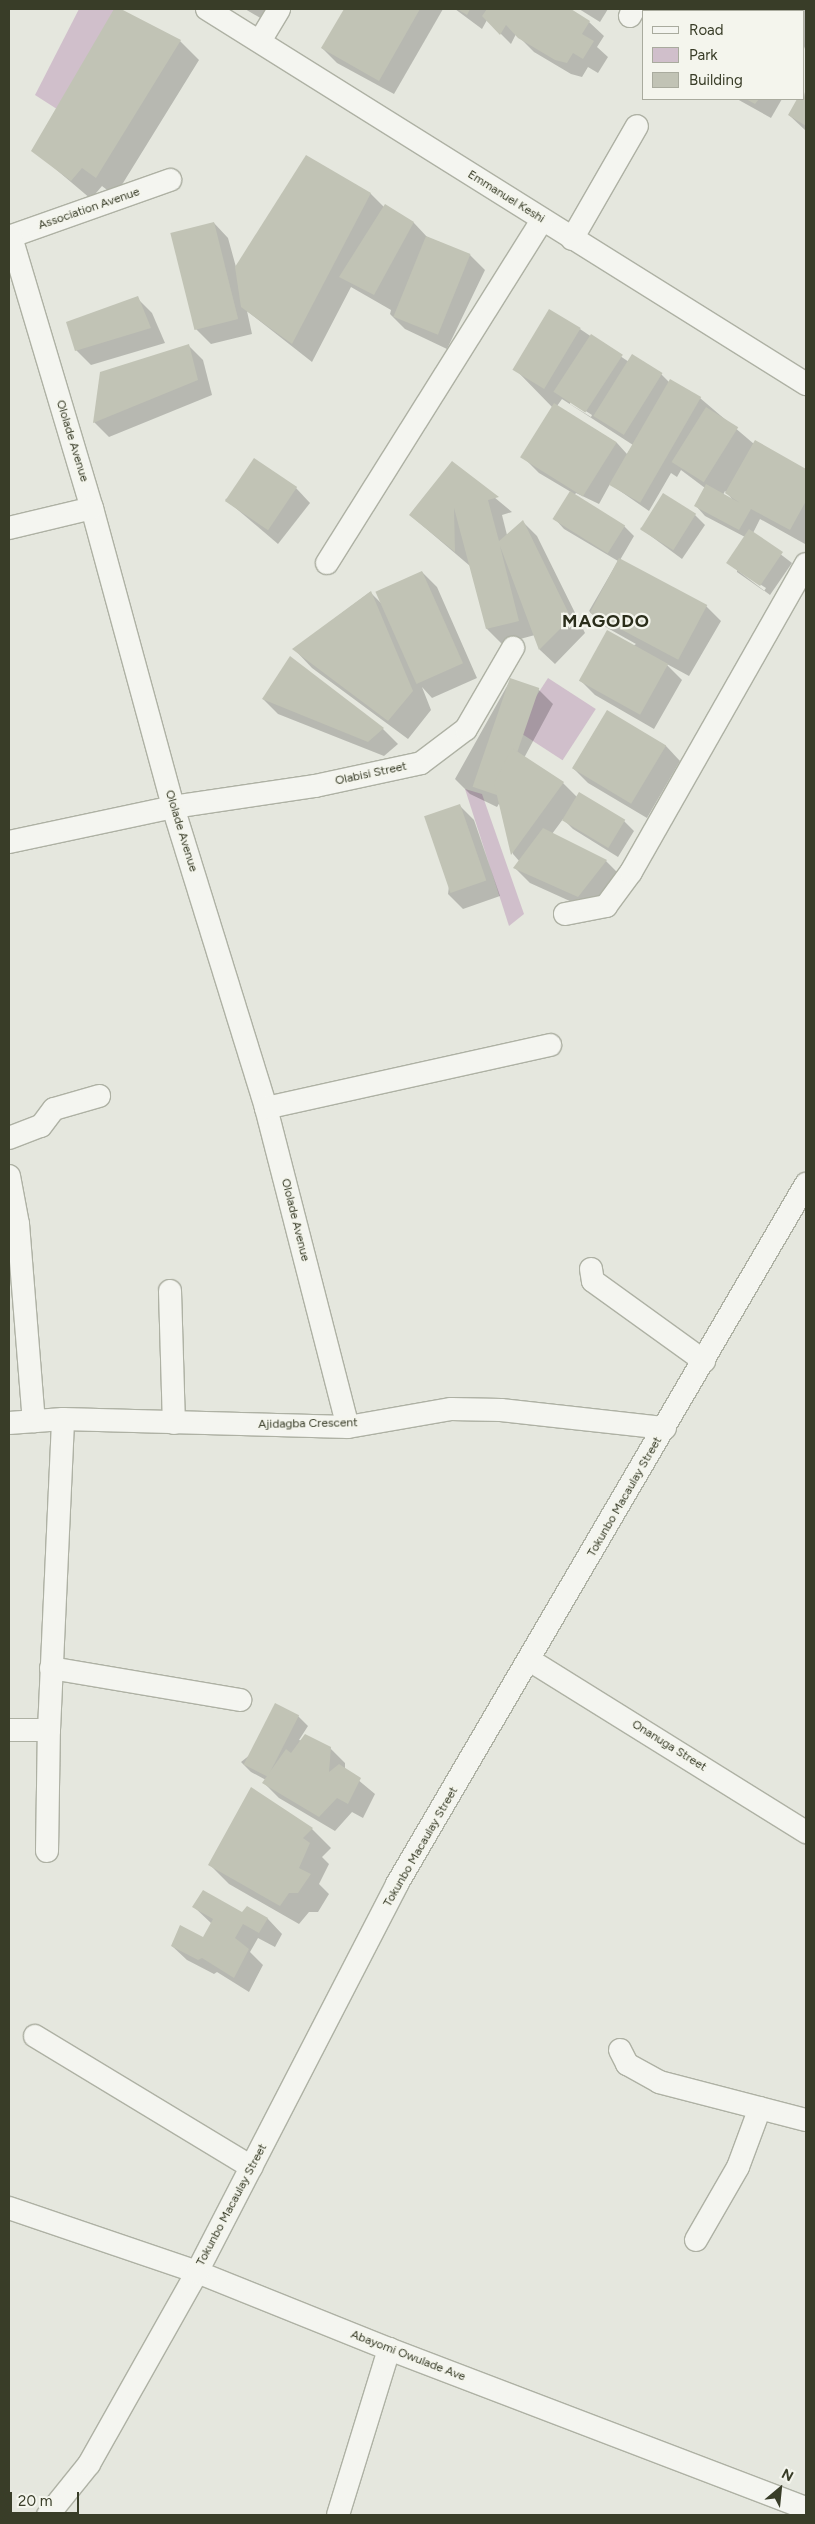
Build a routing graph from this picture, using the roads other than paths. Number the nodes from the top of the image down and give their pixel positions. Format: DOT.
graph roads {
  1 [pos="207,9"];
  2 [pos="279,9"];
  3 [pos="260,41"];
  4 [pos="637,126"];
  5 [pos="170,180"];
  6 [pos="542,220"];
  7 [pos="10,237"];
  8 [pos="572,239"];
  9 [pos="806,384"];
  10 [pos="92,508"];
  11 [pos="9,528"];
  12 [pos="327,563"];
  13 [pos="806,564"];
  14 [pos="513,648"];
  15 [pos="174,807"];
  16 [pos="9,842"];
  17 [pos="565,914"];
  18 [pos="550,1045"];
  19 [pos="99,1096"];
  20 [pos="266,1108"];
  21 [pos="9,1138"];
  22 [pos="9,1176"];
  23 [pos="806,1184"];
  24 [pos="591,1269"];
  25 [pos="170,1292"];
  26 [pos="704,1361"];
  27 [pos="63,1419"];
  28 [pos="34,1421"];
  29 [pos="9,1423"];
  30 [pos="174,1424"];
  31 [pos="348,1427"];
  32 [pos="665,1428"];
  33 [pos="531,1661"];
  34 [pos="51,1668"];
  35 [pos="240,1700"];
  36 [pos="9,1730"];
  37 [pos="50,1730"];
  38 [pos="806,1832"];
  39 [pos="48,1851"];
  40 [pos="35,2036"];
  41 [pos="620,2050"];
  42 [pos="760,2108"];
  43 [pos="806,2120"];
  44 [pos="251,2167"];
  45 [pos="9,2208"];
  46 [pos="696,2240"];
  47 [pos="196,2272"];
  48 [pos="388,2349"];
  49 [pos="806,2508"];
  50 [pos="48,2515"];
  51 [pos="338,2515"];
  1 -- 3 [label="street, Emmanuel Keshi"];
  2 -- 3 [label="street"];
  3 -- 6 [label="street, Emmanuel Keshi"];
  4 -- 8 [label="street"];
  5 -- 7 [label="street, Association Avenue"];
  6 -- 8 [label="street, Emmanuel Keshi"];
  6 -- 12 [label="street"];
  7 -- 10 [label="street, Ololade Avenue"];
  8 -- 9 [label="street, Emmanuel Keshi"];
  10 -- 11 [label="street"];
  10 -- 15 [label="street, Ololade Avenue"];
  13 -- 17 [label="street"];
  14 -- 15 [label="street, Olabisi Street"];
  15 -- 16 [label="street, Olabisi Street"];
  15 -- 20 [label="street, Ololade Avenue"];
  18 -- 20 [label="street"];
  19 -- 21 [label="street"];
  20 -- 31 [label="street, Ololade Avenue"];
  22 -- 28 [label="street"];
  23 -- 26 [label="street, Tokunbo Macaulay Street"];
  24 -- 26 [label="street"];
  25 -- 30 [label="street"];
  26 -- 32 [label="street, Tokunbo Macaulay Street"];
  27 -- 28 [label="street, Ajidagba Crescent"];
  27 -- 30 [label="street, Ajidagba Crescent"];
  27 -- 34 [label="street"];
  28 -- 29 [label="street, Ajidagba Crescent"];
  30 -- 31 [label="street, Ajidagba Crescent"];
  31 -- 32 [label="street, Ajidagba Crescent"];
  32 -- 33 [label="street, Tokunbo Macaulay Street"];
  33 -- 38 [label="street, Onanuga Street"];
  33 -- 44 [label="street, Tokunbo Macaulay Street"];
  34 -- 35 [label="street"];
  34 -- 37 [label="street"];
  36 -- 37 [label="street"];
  37 -- 39 [label="street"];
  40 -- 44 [label="street"];
  41 -- 42 [label="street"];
  42 -- 43 [label="street"];
  42 -- 46 [label="street"];
  44 -- 47 [label="street, Tokunbo Macaulay Street"];
  45 -- 47 [label="street, Abayomi Owulade Ave"];
  47 -- 48 [label="street, Abayomi Owulade Ave"];
  47 -- 50 [label="street, Tokunbo Macaulay Street"];
  48 -- 49 [label="street, Abayomi Owulade Ave"];
  48 -- 51 [label="street"];
}
